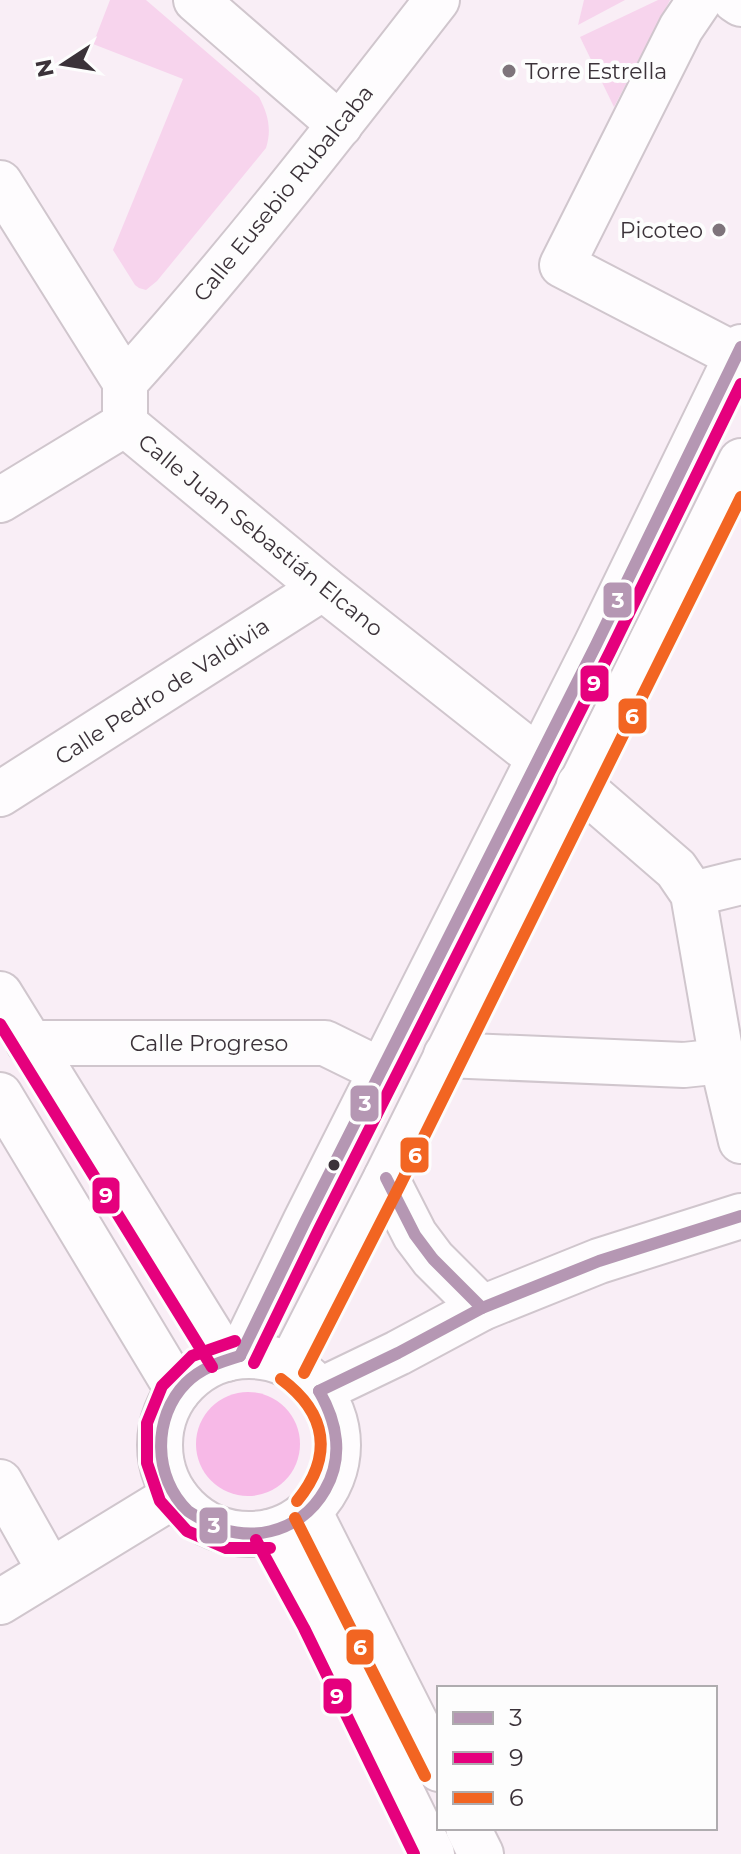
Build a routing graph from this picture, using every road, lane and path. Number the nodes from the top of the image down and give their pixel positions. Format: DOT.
graph roads {
  1 [pos="196,0"];
  2 [pos="437,0"];
  3 [pos="700,0"];
  4 [pos="735,0"];
  5 [pos="741,4"];
  6 [pos="340,125"];
  7 [pos="0,183"];
  8 [pos="739,352"];
  9 [pos="125,403"];
  10 [pos="741,461"];
  11 [pos="0,500"];
  12 [pos="323,588"];
  13 [pos="538,758"];
  14 [pos="579,785"];
  15 [pos="0,794"];
  16 [pos="741,882"];
  17 [pos="693,894"];
  18 [pos="0,994"];
  19 [pos="29,1043"];
  20 [pos="446,1055"];
  21 [pos="722,1061"];
  22 [pos="382,1071"];
  23 [pos="0,1095"];
  24 [pos="741,1141"];
  25 [pos="386,1178"];
  26 [pos="741,1216"];
  27 [pos="482,1308"];
  28 [pos="233,1358"];
  29 [pos="305,1379"];
  30 [pos="178,1391"];
  31 [pos="0,1482"];
  32 [pos="175,1495"];
  33 [pos="309,1511"];
  34 [pos="270,1532"];
  35 [pos="50,1571"];
  36 [pos="0,1602"];
  37 [pos="437,1765"];
  38 [pos="469,1830"];
  39 [pos="432,1854"];
  40 [pos="481,1854"];
  1 -- 6 [label="street"];
  2 -- 6 [label="street, Calle Eusebio Rubalcaba"];
  3 -- 8 [label="street"];
  4 -- 5 [label="street"];
  6 -- 9 [label="street, Calle Eusebio Rubalcaba"];
  7 -- 9 [label="street, Calle Juan Sebastián Elcano"];
  8 -- 13 [label="street"];
  9 -- 11 [label="street, Calle Eusebio Rubalcaba"];
  9 -- 12 [label="street, Calle Juan Sebastián Elcano"];
  10 -- 14 [label="street"];
  12 -- 13 [label="street, Calle Juan Sebastián Elcano"];
  12 -- 15 [label="street, Calle Pedro de Valdivia"];
  13 -- 22 [label="street"];
  14 -- 17 [label="street"];
  14 -- 20 [label="street"];
  16 -- 17 [label="street"];
  17 -- 21 [label="street"];
  18 -- 19 [label="street"];
  19 -- 22 [label="street, Calle Progreso"];
  19 -- 28 [label="street"];
  20 -- 21 [label="street"];
  20 -- 25 [label="street"];
  21 -- 24 [label="street"];
  22 -- 28 [label="street"];
  23 -- 30 [label="street"];
  25 -- 27 [label="street"];
  25 -- 29 [label="street"];
  26 -- 27 [label="street"];
  27 -- 29 [label="street"];
  28 -- 29 [label="street"];
  28 -- 30 [label="street"];
  29 -- 33 [label="street"];
  30 -- 32 [label="street"];
  31 -- 35 [label="street"];
  32 -- 34 [label="street"];
  32 -- 35 [label="street"];
  33 -- 34 [label="street"];
  33 -- 37 [label="street"];
  34 -- 39 [label="street"];
  35 -- 36 [label="street"];
  38 -- 40 [label="street"];
}
